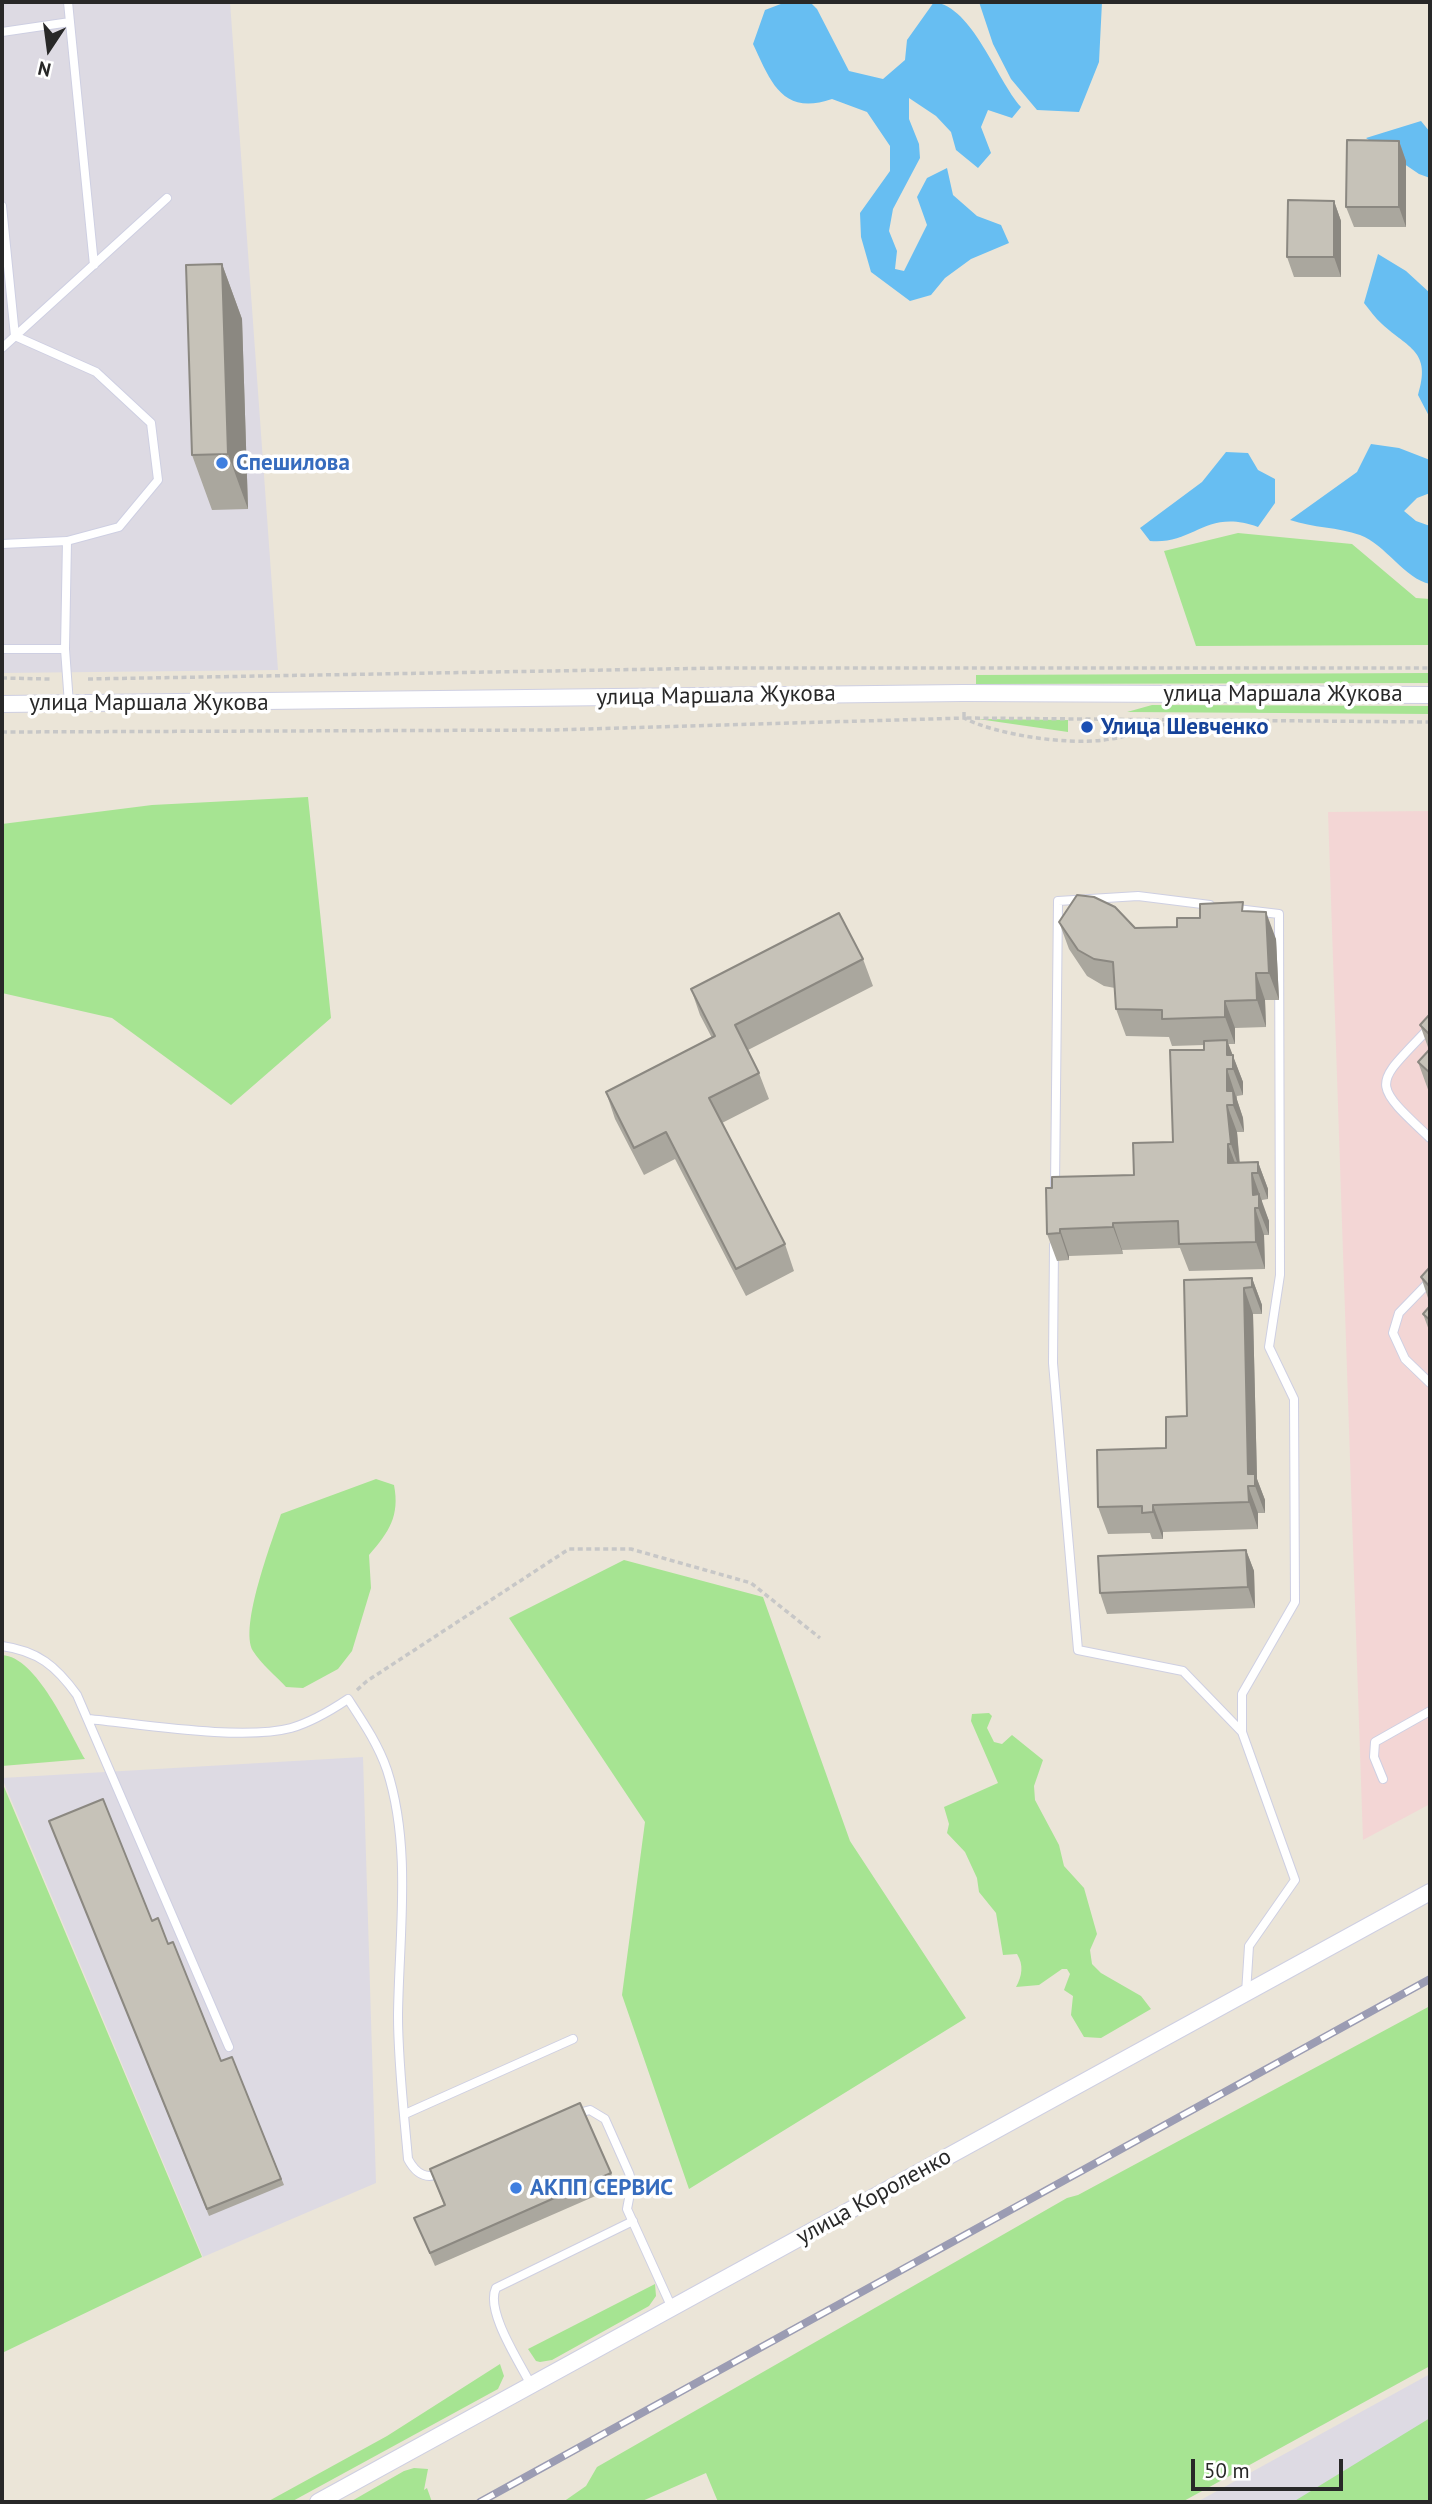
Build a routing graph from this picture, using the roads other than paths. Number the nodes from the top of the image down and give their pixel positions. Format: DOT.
graph roads {
  1 [pos="68,2"];
  2 [pos="70,22"];
  3 [pos="2,32"];
  4 [pos="167,198"];
  5 [pos="2,206"];
  6 [pos="94,265"];
  7 [pos="15,336"];
  8 [pos="2,348"];
  9 [pos="67,541"];
  10 [pos="2,544"];
  11 [pos="2,649"];
  12 [pos="65,649"];
  13 [pos="1430,695"];
  14 [pos="2,704"];
  15 [pos="69,704"];
  16 [pos="1215,906"];
  17 [pos="1228,907"];
  18 [pos="1430,1027"];
  19 [pos="1430,1138"];
  20 [pos="1055,1195"];
  21 [pos="1054,1237"];
  22 [pos="1430,1281"];
  23 [pos="1430,1382"];
  24 [pos="2,1646"];
  25 [pos="1430,1711"];
  26 [pos="88,1719"];
  27 [pos="1242,1732"];
  28 [pos="1383,1779"];
  29 [pos="1430,1892"];
  30 [pos="1246,1993"];
  31 [pos="573,2039"];
  32 [pos="229,2047"];
  33 [pos="405,2114"];
  34 [pos="568,2117"];
  35 [pos="444,2172"];
  36 [pos="633,2221"];
  37 [pos="672,2308"];
  38 [pos="531,2385"];
  39 [pos="318,2502"];
  1 -- 2 [label="lane"];
  2 -- 3 [label="lane"];
  2 -- 6 [label="lane"];
  4 -- 6 [label="lane"];
  5 -- 7 [label="lane"];
  6 -- 7 [label="lane"];
  7 -- 8 [label="lane"];
  7 -- 9 [label="lane"];
  9 -- 10 [label="lane"];
  9 -- 12 [label="lane"];
  11 -- 12 [label="lane"];
  12 -- 15 [label="lane"];
  13 -- 15 [label="street, улица Маршала Жукова"];
  14 -- 15 [label="street, улица Маршала Жукова"];
  16 -- 20 [label="lane"];
  17 -- 27 [label="lane"];
  18 -- 19 [label="lane"];
  21 -- 27 [label="lane"];
  22 -- 23 [label="lane"];
  24 -- 26 [label="lane"];
  25 -- 28 [label="lane"];
  26 -- 32 [label="lane"];
  26 -- 33 [label="lane"];
  27 -- 30 [label="lane"];
  29 -- 30 [label="street, улица Короленко"];
  30 -- 37 [label="street, улица Короленко"];
  31 -- 33 [label="lane"];
  33 -- 35 [label="lane"];
  34 -- 36 [label="lane"];
  36 -- 37 [label="lane"];
  36 -- 38 [label="lane"];
  37 -- 38 [label="street, улица Короленко"];
  38 -- 39 [label="street, улица Короленко"];
}
